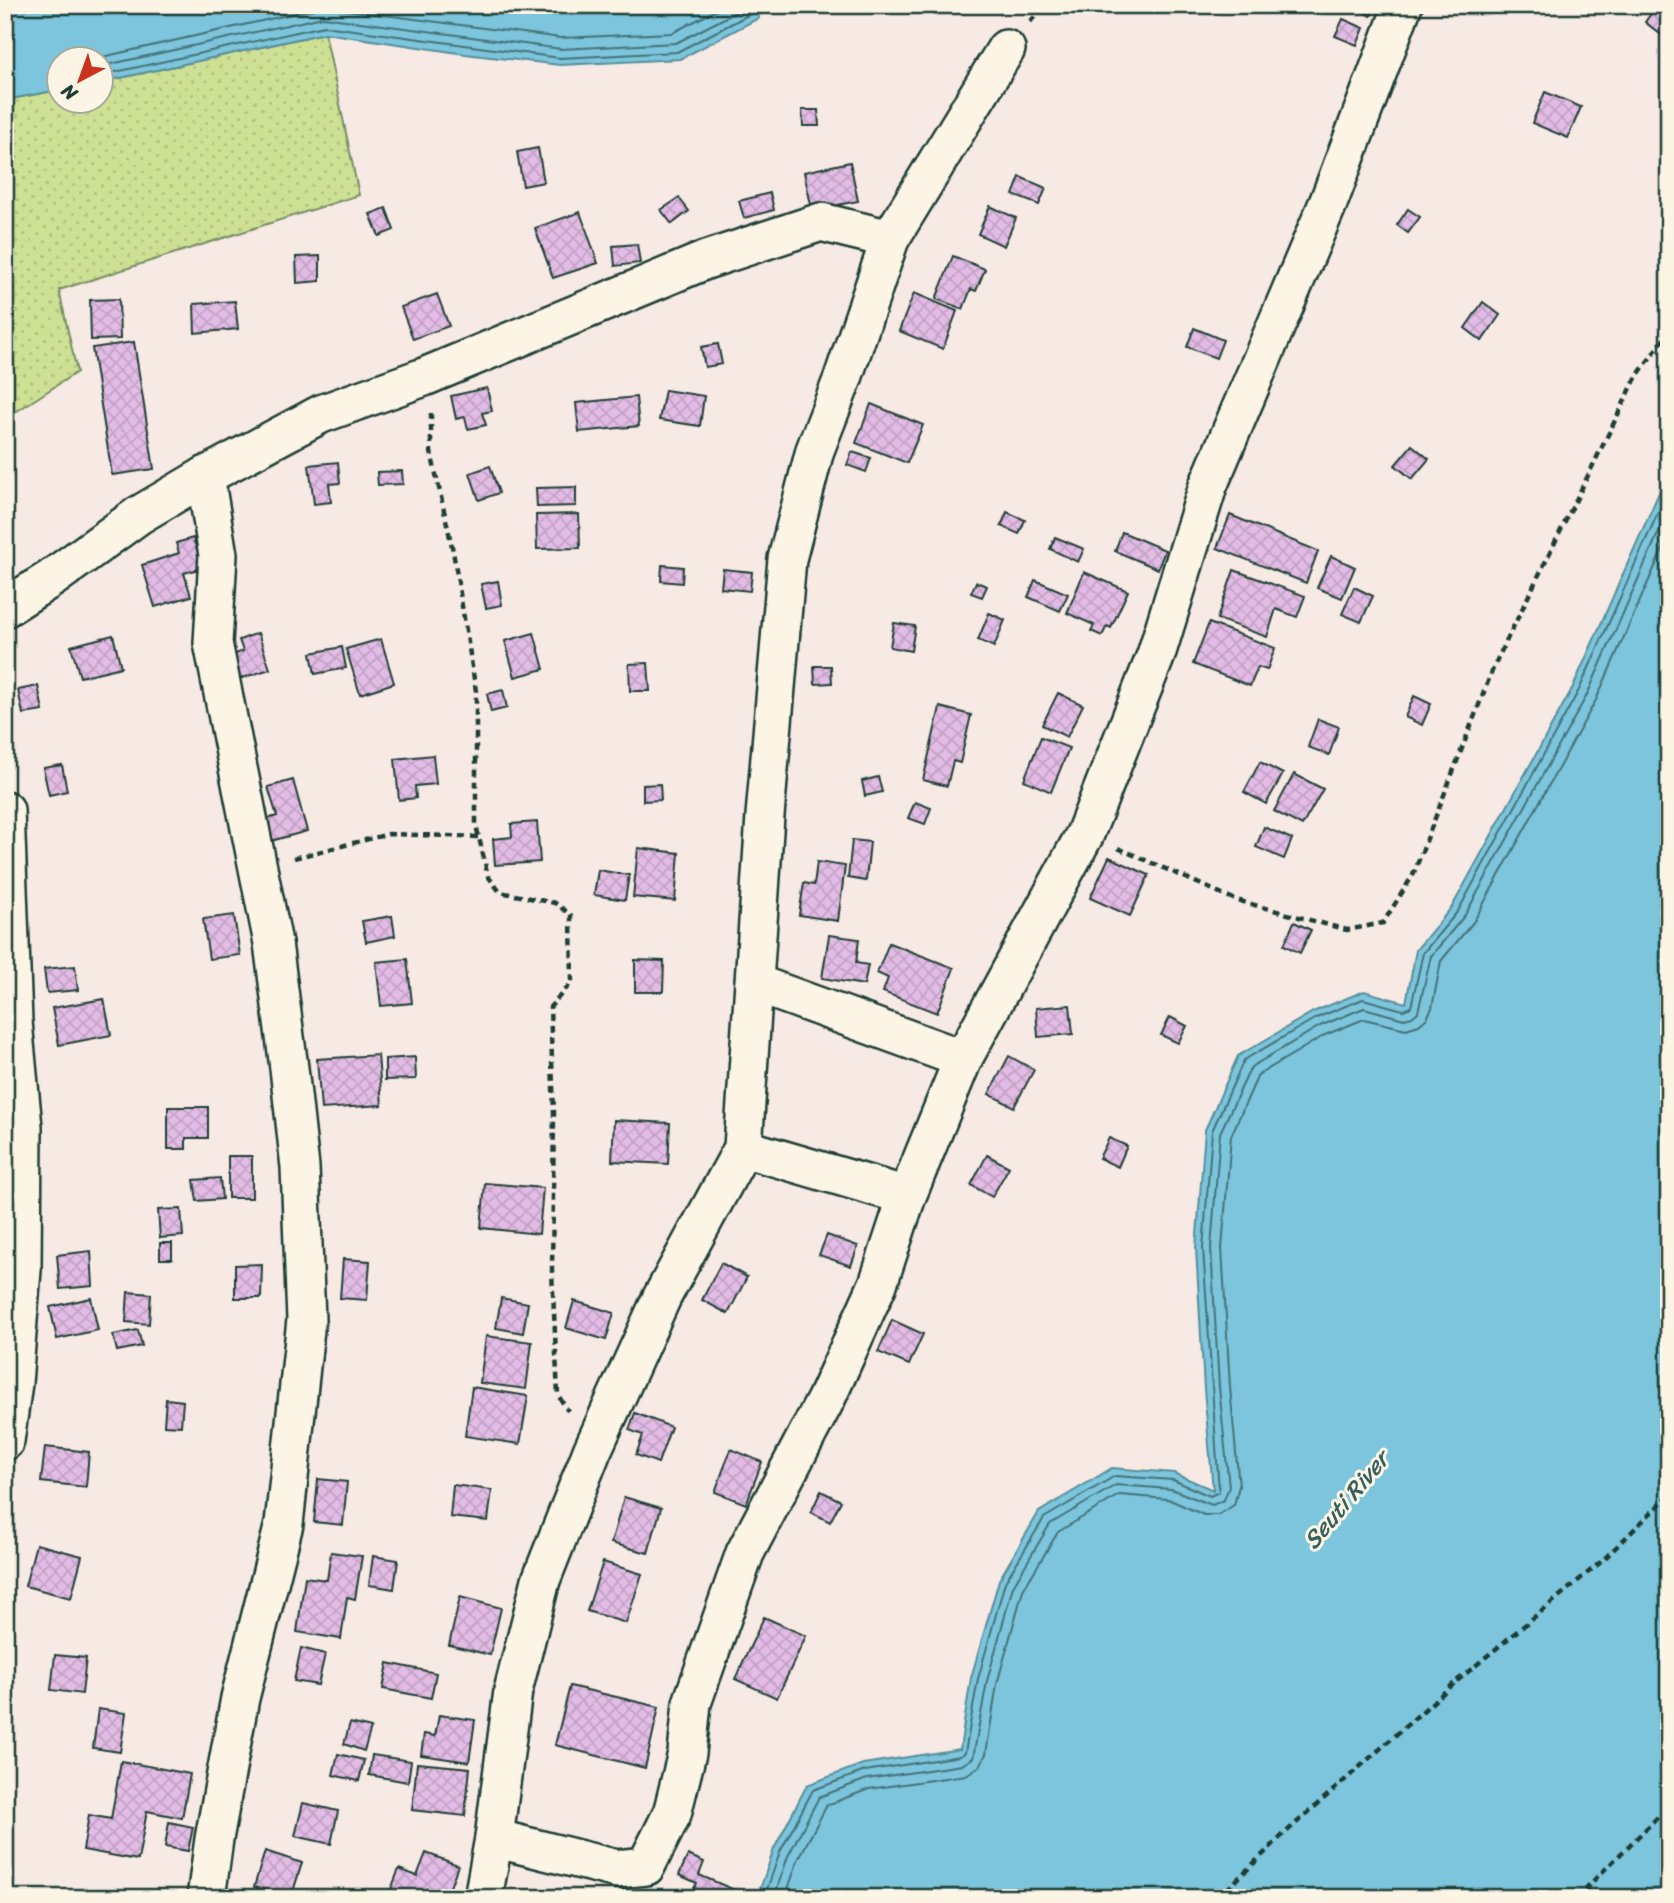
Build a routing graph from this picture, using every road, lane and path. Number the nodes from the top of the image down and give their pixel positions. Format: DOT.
graph roads {
  1 [pos="1403,5"];
  2 [pos="1006,49"];
  3 [pos="890,239"];
  4 [pos="1669,332"];
  5 [pos="424,377"];
  6 [pos="205,476"];
  7 [pos="5,608"];
  8 [pos="5,810"];
  9 [pos="1086,834"];
  10 [pos="479,837"];
  11 [pos="258,867"];
  12 [pos="754,983"];
  13 [pos="963,1059"];
  14 [pos="743,1148"];
  15 [pos="907,1196"];
  16 [pos="13,1271"];
  17 [pos="5,1441"];
  18 [pos="592,1451"];
  19 [pos="1669,1495"];
  20 [pos="1459,1679"];
  21 [pos="1432,1701"];
  22 [pos="1669,1806"];
  23 [pos="494,1838"];
  24 [pos="206,1898"];
  25 [pos="483,1898"];
  26 [pos="1218,1898"];
  27 [pos="1576,1898"];
  1 -- 9 [label="street"];
  2 -- 3 [label="street"];
  3 -- 5 [label="street"];
  3 -- 12 [label="street"];
  4 -- 9 [label="path"];
  5 -- 6 [label="street"];
  5 -- 10 [label="path"];
  6 -- 7 [label="street"];
  6 -- 11 [label="street"];
  8 -- 16 [label="street"];
  9 -- 13 [label="street"];
  10 -- 11 [label="path"];
  10 -- 18 [label="path"];
  11 -- 24 [label="street"];
  12 -- 13 [label="street"];
  12 -- 14 [label="street"];
  13 -- 15 [label="street"];
  14 -- 15 [label="street"];
  14 -- 18 [label="street"];
  15 -- 23 [label="street"];
  16 -- 17 [label="street"];
  18 -- 23 [label="street"];
  19 -- 20 [label="path"];
  20 -- 21 [label="path"];
  20 -- 26 [label="path"];
  22 -- 27 [label="path"];
  23 -- 25 [label="street"];
}
